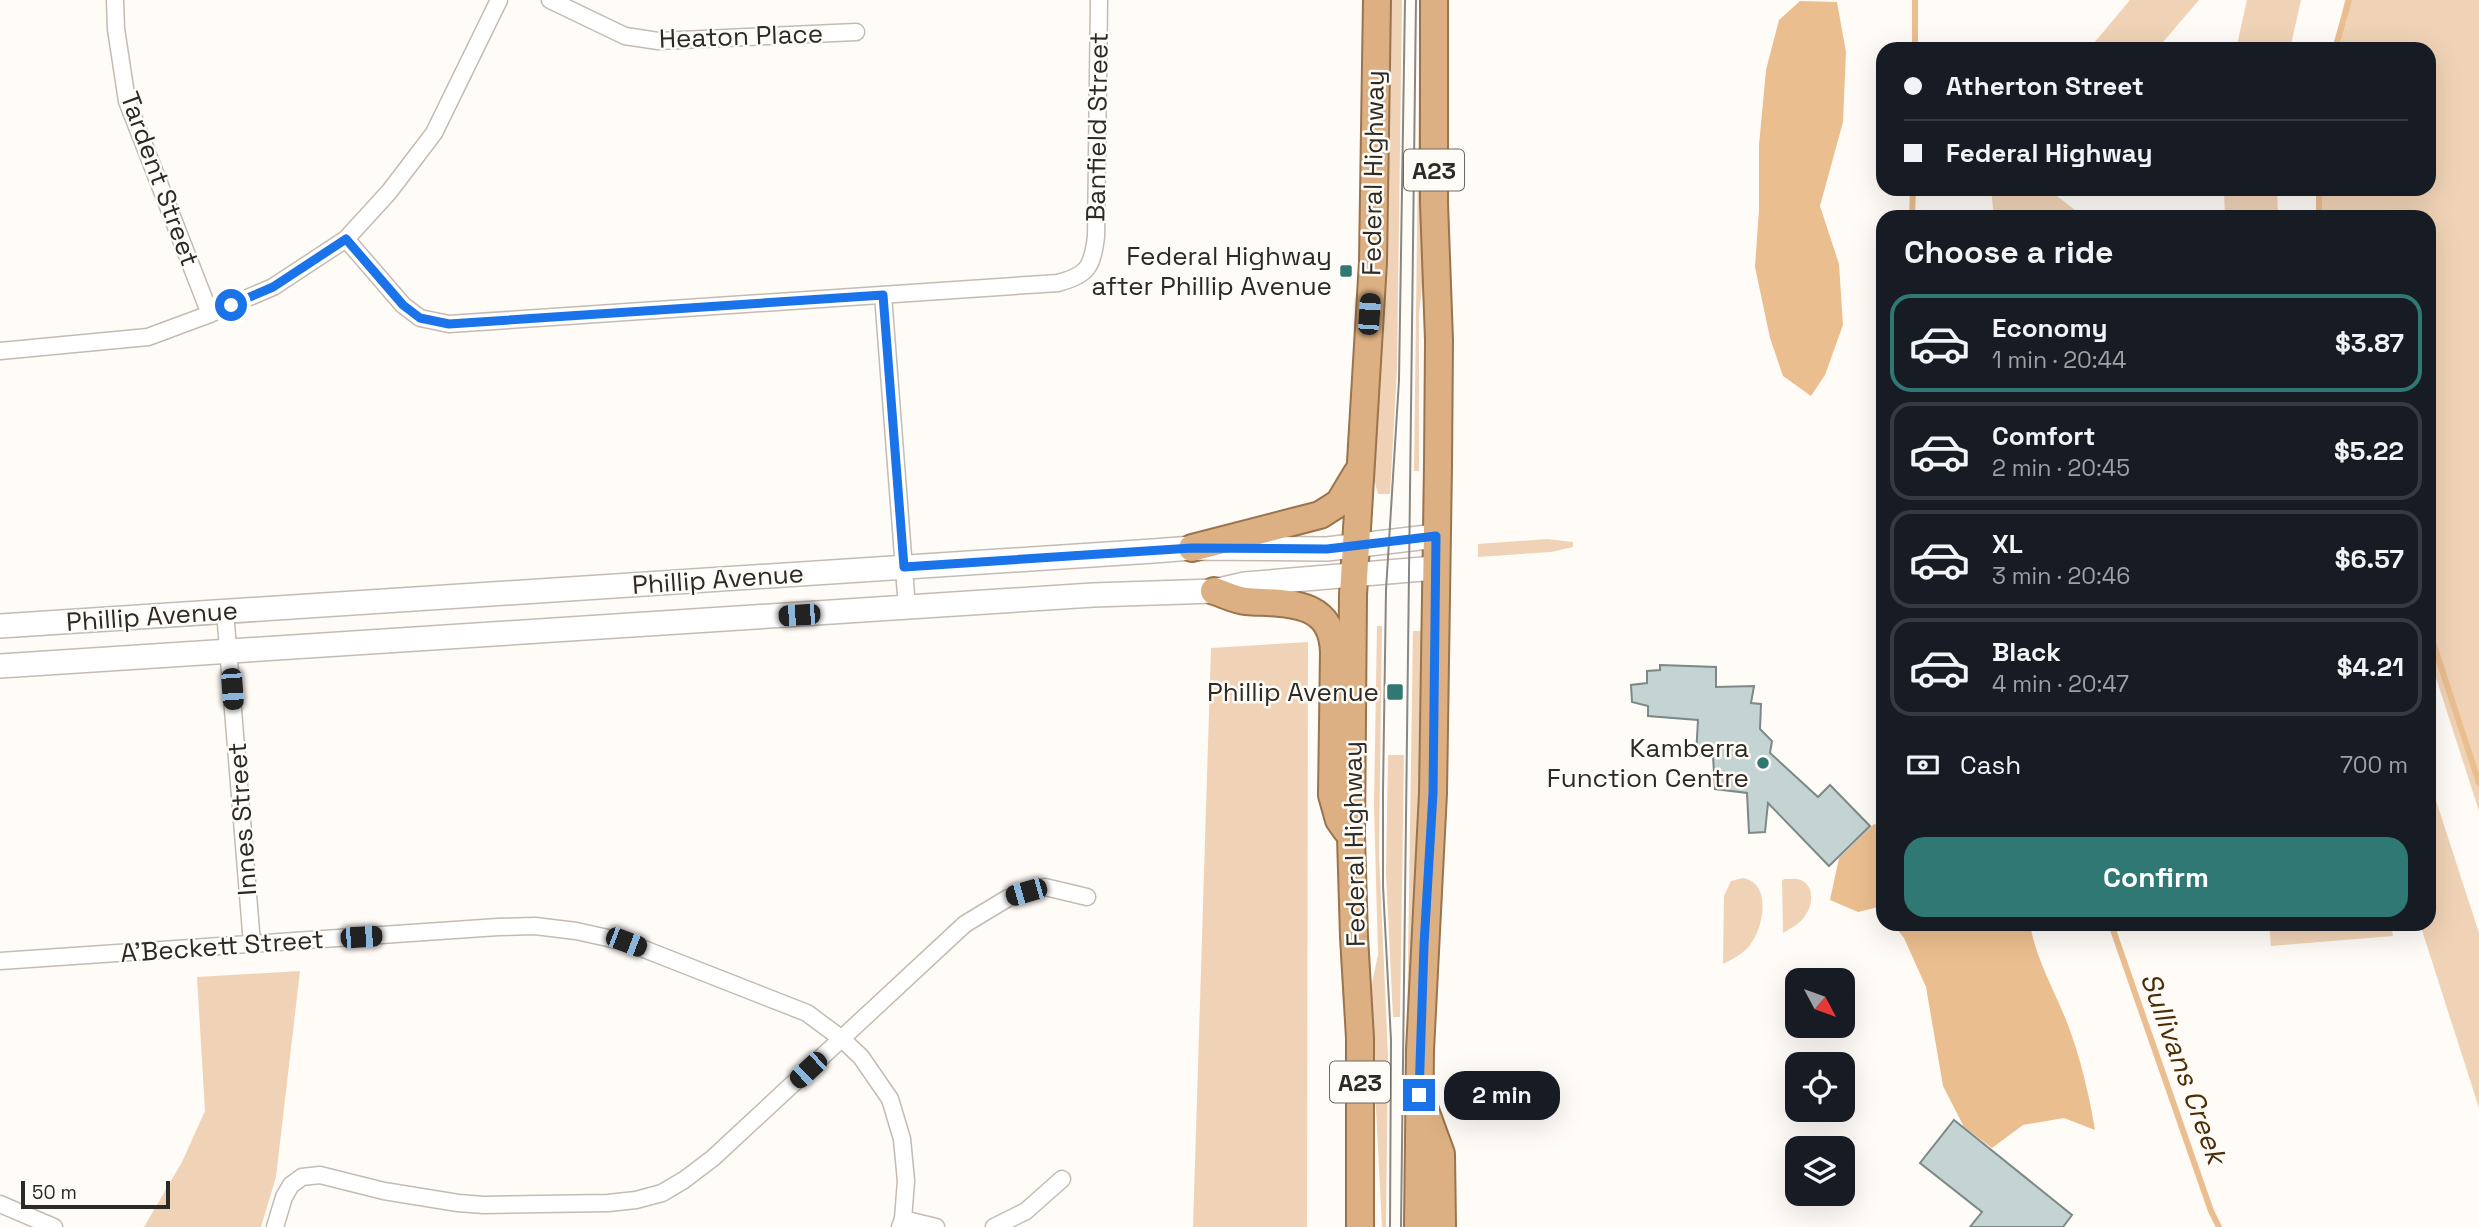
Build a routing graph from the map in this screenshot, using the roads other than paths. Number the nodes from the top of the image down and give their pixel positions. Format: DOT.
graph roads {
  1 [pos="115,0"];
  2 [pos="499,0"];
  3 [pos="550,0"];
  4 [pos="1099,0"];
  5 [pos="1377,0"];
  6 [pos="1434,0"];
  7 [pos="856,32"];
  8 [pos="346,239"];
  9 [pos="883,295"];
  10 [pos="210,314"];
  11 [pos="0,351"];
  12 [pos="1359,469"];
  13 [pos="1436,536"];
  14 [pos="1357,545"];
  15 [pos="1192,548"];
  16 [pos="904,567"];
  17 [pos="1435,568"];
  18 [pos="1354,574"];
  19 [pos="1213,591"];
  20 [pos="907,608"];
  21 [pos="225,611"];
  22 [pos="0,626"];
  23 [pos="229,651"];
  24 [pos="0,666"];
  25 [pos="1351,837"];
  26 [pos="1087,897"];
  27 [pos="252,944"];
  28 [pos="0,961"];
  29 [pos="842,1039"];
  30 [pos="1419,1095"];
  31 [pos="1062,1179"];
  32 [pos="0,1204"];
  33 [pos="902,1223"];
  34 [pos="54,1227"];
  35 [pos="275,1227"];
  36 [pos="936,1227"];
  37 [pos="994,1227"];
  38 [pos="1360,1227"];
  39 [pos="1418,1227"];
  40 [pos="1442,1227"];
  1 -- 10 [label="street, Tardent Street"];
  2 -- 8 [label="street"];
  3 -- 7 [label="street, Heaton Place"];
  4 -- 9 [label="street, Banfield Street"];
  5 -- 12 [label="highway, Federal Highway / A23"];
  6 -- 13 [label="highway, A23"];
  8 -- 9 [label="street, Banfield Street"];
  8 -- 10 [label="street"];
  9 -- 16 [label="street"];
  10 -- 11 [label="street"];
  12 -- 14 [label="highway, Federal Highway / A23"];
  12 -- 15 [label="highway"];
  13 -- 14 [label="main road, Phillip Avenue"];
  13 -- 17 [label="highway, A23"];
  14 -- 15 [label="main road, Phillip Avenue"];
  14 -- 18 [label="highway, Federal Highway / A23"];
  15 -- 16 [label="main road, Phillip Avenue"];
  16 -- 20 [label="street"];
  16 -- 21 [label="main road, Phillip Avenue"];
  17 -- 18 [label="main road, Phillip Avenue"];
  17 -- 30 [label="highway, A23"];
  18 -- 19 [label="main road, Phillip Avenue"];
  18 -- 25 [label="highway, Federal Highway / A23"];
  19 -- 20 [label="main road, Phillip Avenue"];
  19 -- 25 [label="highway"];
  20 -- 23 [label="main road, Phillip Avenue"];
  21 -- 22 [label="main road, Phillip Avenue"];
  21 -- 23 [label="street, Innes Street"];
  23 -- 24 [label="main road, Phillip Avenue"];
  23 -- 27 [label="street, Innes Street"];
  25 -- 38 [label="highway, Federal Highway / A23"];
  26 -- 29 [label="street"];
  27 -- 28 [label="street, A'Beckett Street"];
  27 -- 29 [label="street, A'Beckett Street"];
  29 -- 33 [label="street, A'Beckett Street"];
  29 -- 35 [label="street"];
  30 -- 39 [label="highway, A23"];
  30 -- 40 [label="highway"];
  31 -- 37 [label="street"];
  32 -- 34 [label="street"];
  33 -- 36 [label="street"];
}
